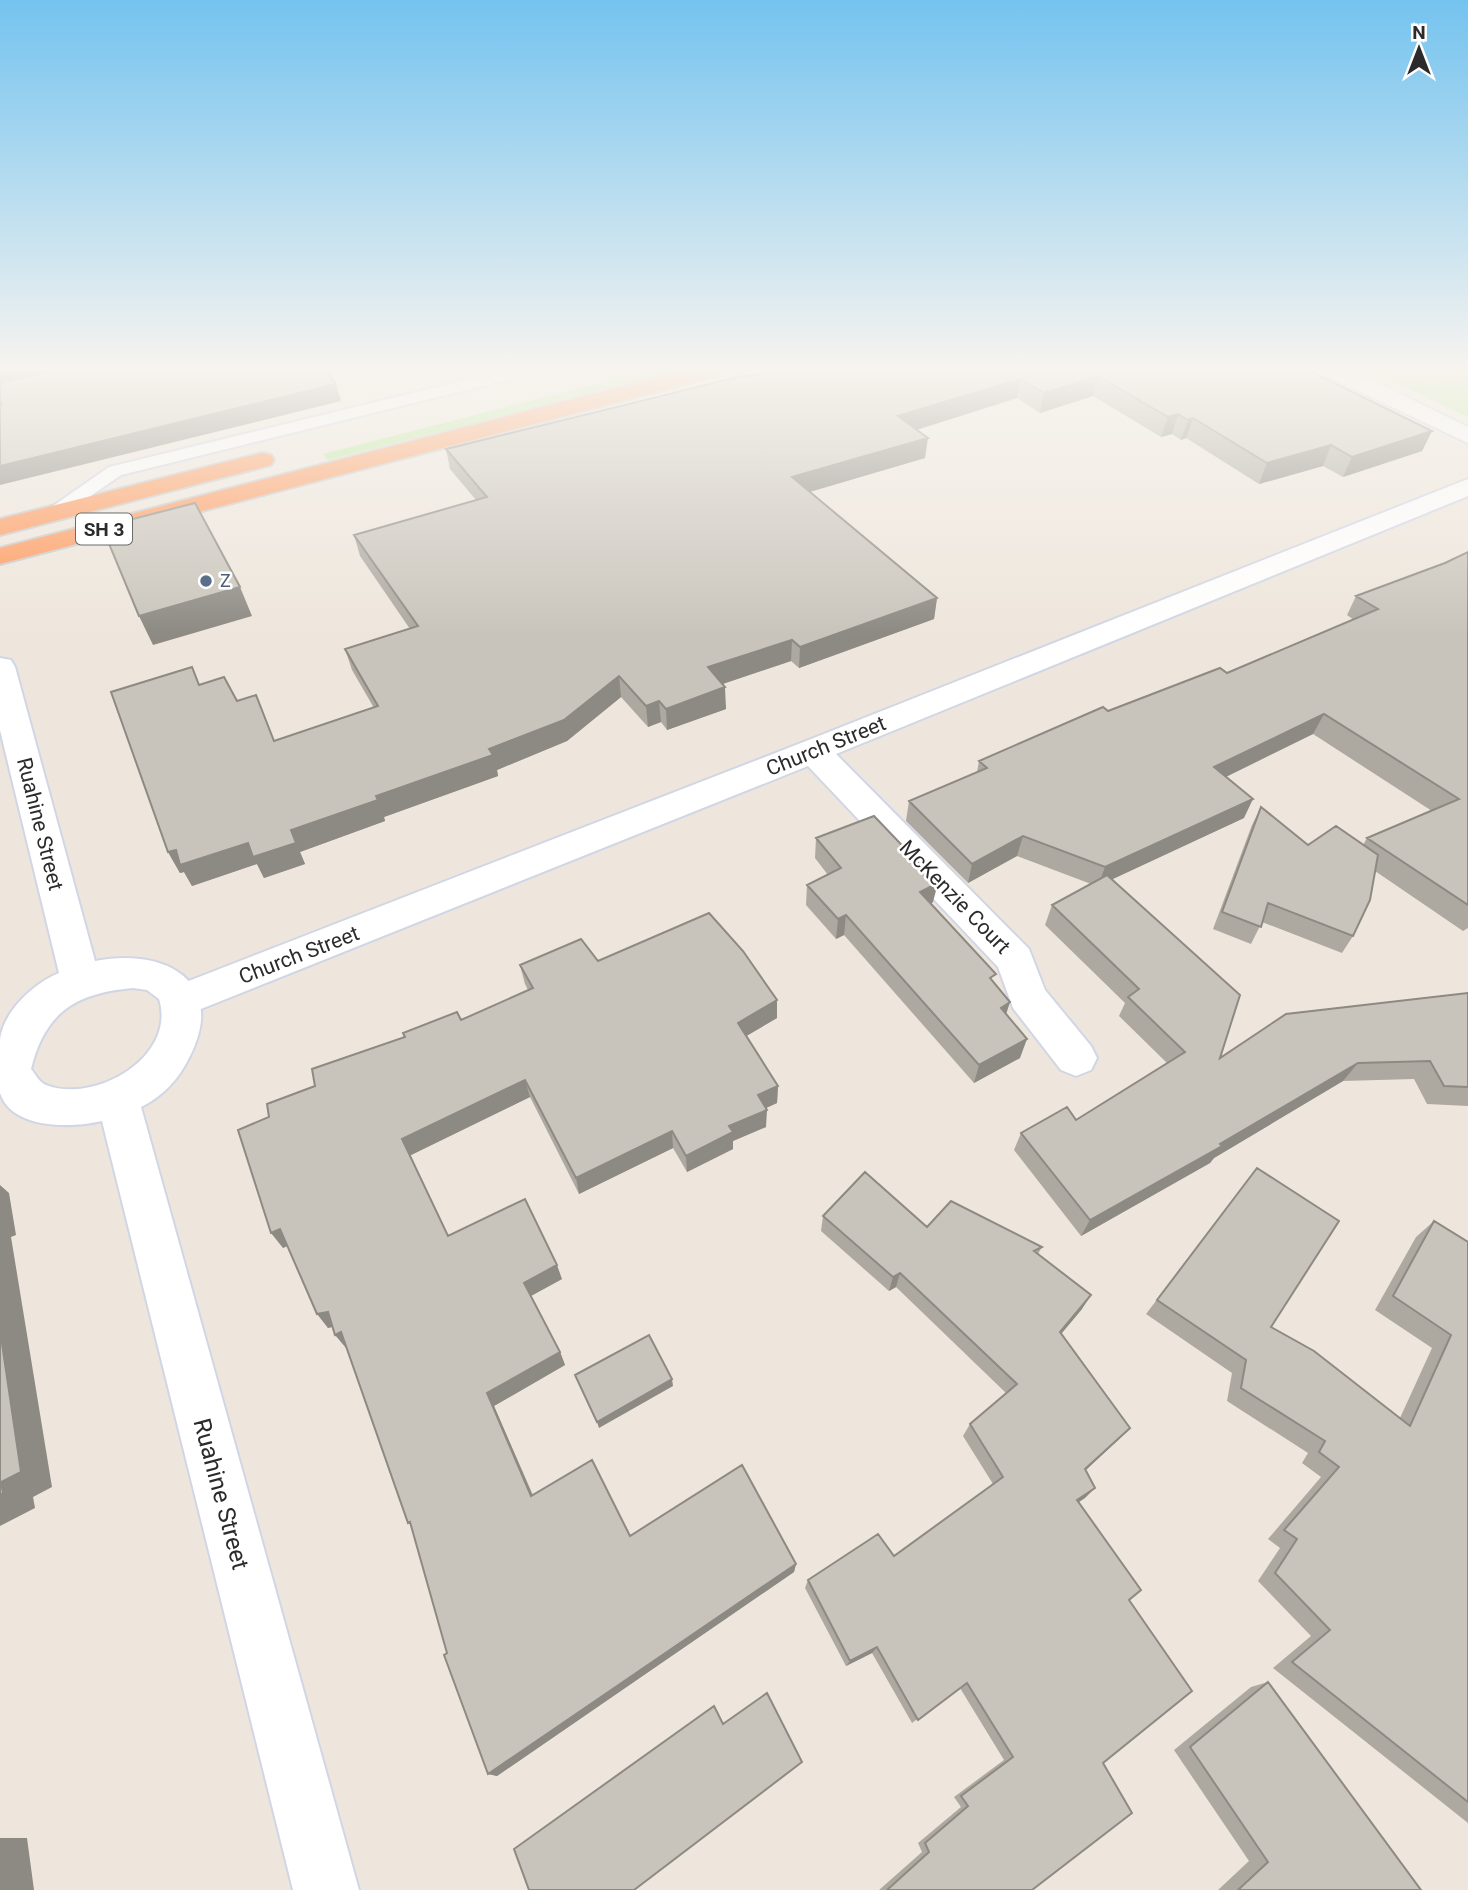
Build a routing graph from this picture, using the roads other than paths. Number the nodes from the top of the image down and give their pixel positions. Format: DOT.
graph roads {
  1 [pos="175,458"];
  2 [pos="268,458"];
  3 [pos="375,458"];
  4 [pos="1468,487"];
  5 [pos="53,513"];
  6 [pos="0,527"];
  7 [pos="0,556"];
  8 [pos="0,667"];
  9 [pos="813,751"];
  10 [pos="81,981"];
  11 [pos="182,1000"];
  12 [pos="1076,1058"];
  13 [pos="5,1073"];
  14 [pos="117,1097"];
  15 [pos="326,1890"];
  1 -- 5 [label="lane"];
  2 -- 5 [label="highway, SH 3"];
  3 -- 7 [label="highway, SH 3"];
  4 -- 9 [label="street, Church Street"];
  5 -- 6 [label="highway, SH 3"];
  8 -- 10 [label="street, Ruahine Street"];
  9 -- 11 [label="street, Church Street"];
  9 -- 12 [label="street, McKenzie Court"];
  10 -- 11 [label="street"];
  10 -- 13 [label="street"];
  11 -- 14 [label="street"];
  13 -- 14 [label="street"];
  14 -- 15 [label="street, Ruahine Street"];
}
